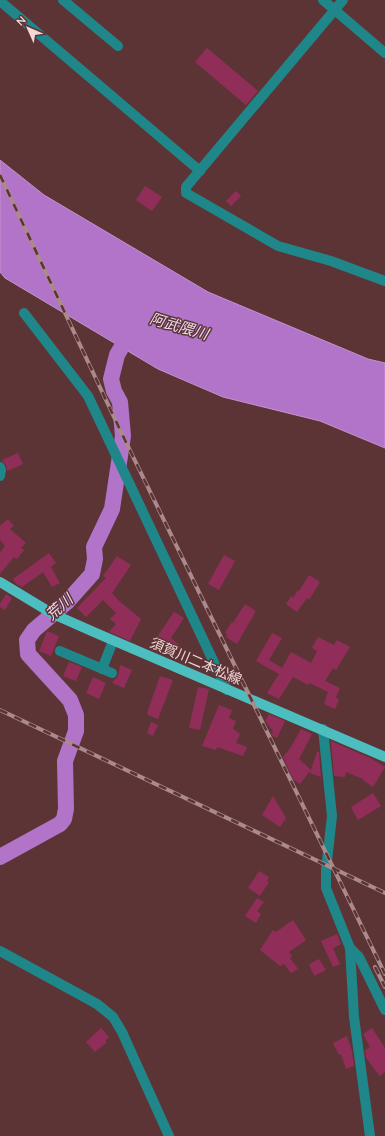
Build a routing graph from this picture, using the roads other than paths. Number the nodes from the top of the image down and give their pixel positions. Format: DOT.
graph roads {
  1 [pos="63,0"];
  2 [pos="323,0"];
  3 [pos="343,0"];
  4 [pos="1,1"];
  5 [pos="334,10"];
  6 [pos="118,46"];
  7 [pos="385,53"];
  8 [pos="200,171"];
  9 [pos="385,281"];
  10 [pos="24,313"];
  11 [pos="0,468"];
  12 [pos="0,476"];
  13 [pos="0,582"];
  14 [pos="113,641"];
  15 [pos="60,651"];
  16 [pos="102,668"];
  17 [pos="112,673"];
  18 [pos="227,690"];
  19 [pos="323,729"];
  20 [pos="385,757"];
  21 [pos="350,948"];
  22 [pos="0,951"];
  23 [pos="385,1010"];
  24 [pos="169,1136"];
  25 [pos="370,1136"];
  1 -- 6 [label="street"];
  2 -- 5 [label="street"];
  3 -- 5 [label="street"];
  4 -- 8 [label="street"];
  5 -- 7 [label="street"];
  5 -- 8 [label="street"];
  8 -- 9 [label="street"];
  10 -- 18 [label="street"];
  11 -- 12 [label="street"];
  13 -- 14 [label="main road, 須賀川二本松線"];
  14 -- 16 [label="street"];
  14 -- 18 [label="main road, 須賀川二本松線"];
  15 -- 16 [label="street"];
  16 -- 17 [label="street"];
  18 -- 19 [label="main road, 須賀川二本松線"];
  19 -- 20 [label="main road, 須賀川二本松線"];
  19 -- 21 [label="street"];
  21 -- 23 [label="street"];
  21 -- 25 [label="street"];
  22 -- 24 [label="street"];
}
